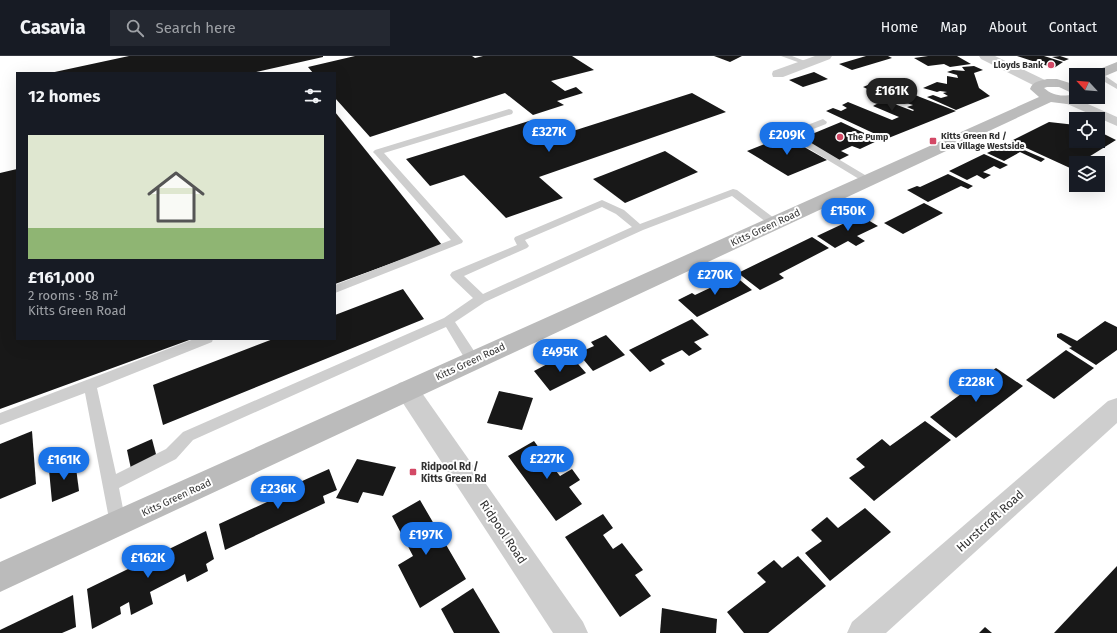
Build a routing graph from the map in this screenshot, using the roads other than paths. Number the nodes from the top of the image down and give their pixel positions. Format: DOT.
graph roads {
  1 [pos="785,56"];
  2 [pos="826,56"];
  3 [pos="985,56"];
  4 [pos="806,63"];
  5 [pos="1117,66"];
  6 [pos="821,70"];
  7 [pos="1105,71"];
  8 [pos="778,74"];
  9 [pos="1105,80"];
  10 [pos="1117,87"];
  11 [pos="1046,91"];
  12 [pos="1069,94"];
  13 [pos="1092,104"];
  14 [pos="509,112"];
  15 [pos="823,122"];
  16 [pos="1117,122"];
  17 [pos="867,180"];
  18 [pos="774,223"];
  19 [pos="640,228"];
  20 [pos="336,289"];
  21 [pos="481,299"];
  22 [pos="448,321"];
  23 [pos="205,340"];
  24 [pos="473,360"];
  25 [pos="90,385"];
  26 [pos="407,390"];
  27 [pos="1117,408"];
  28 [pos="0,419"];
  29 [pos="110,485"];
  30 [pos="118,524"];
  31 [pos="0,577"];
  32 [pos="572,633"];
  33 [pos="863,633"];
  1 -- 4 [label="lane"];
  2 -- 4 [label="street"];
  3 -- 11 [label="street"];
  4 -- 6 [label="street"];
  4 -- 8 [label="street"];
  5 -- 7 [label="street"];
  9 -- 10 [label="lane"];
  11 -- 12 [label="street"];
  11 -- 17 [label="street, Kitts Green Road"];
  13 -- 16 [label="street"];
  14 -- 20 [label="lane"];
  15 -- 17 [label="lane"];
  17 -- 18 [label="street, Kitts Green Road"];
  18 -- 19 [label="lane"];
  18 -- 24 [label="street, Kitts Green Road"];
  19 -- 21 [label="lane"];
  19 -- 21 [label="lane"];
  21 -- 22 [label="lane"];
  22 -- 24 [label="lane"];
  22 -- 29 [label="lane"];
  23 -- 25 [label="lane"];
  24 -- 26 [label="street, Kitts Green Road"];
  25 -- 28 [label="lane"];
  25 -- 29 [label="lane"];
  26 -- 30 [label="street, Kitts Green Road"];
  26 -- 32 [label="street, Ridpool Road"];
  27 -- 33 [label="street, Hurstcroft Road"];
  29 -- 30 [label="lane"];
  30 -- 31 [label="street, Kitts Green Road"];
}
